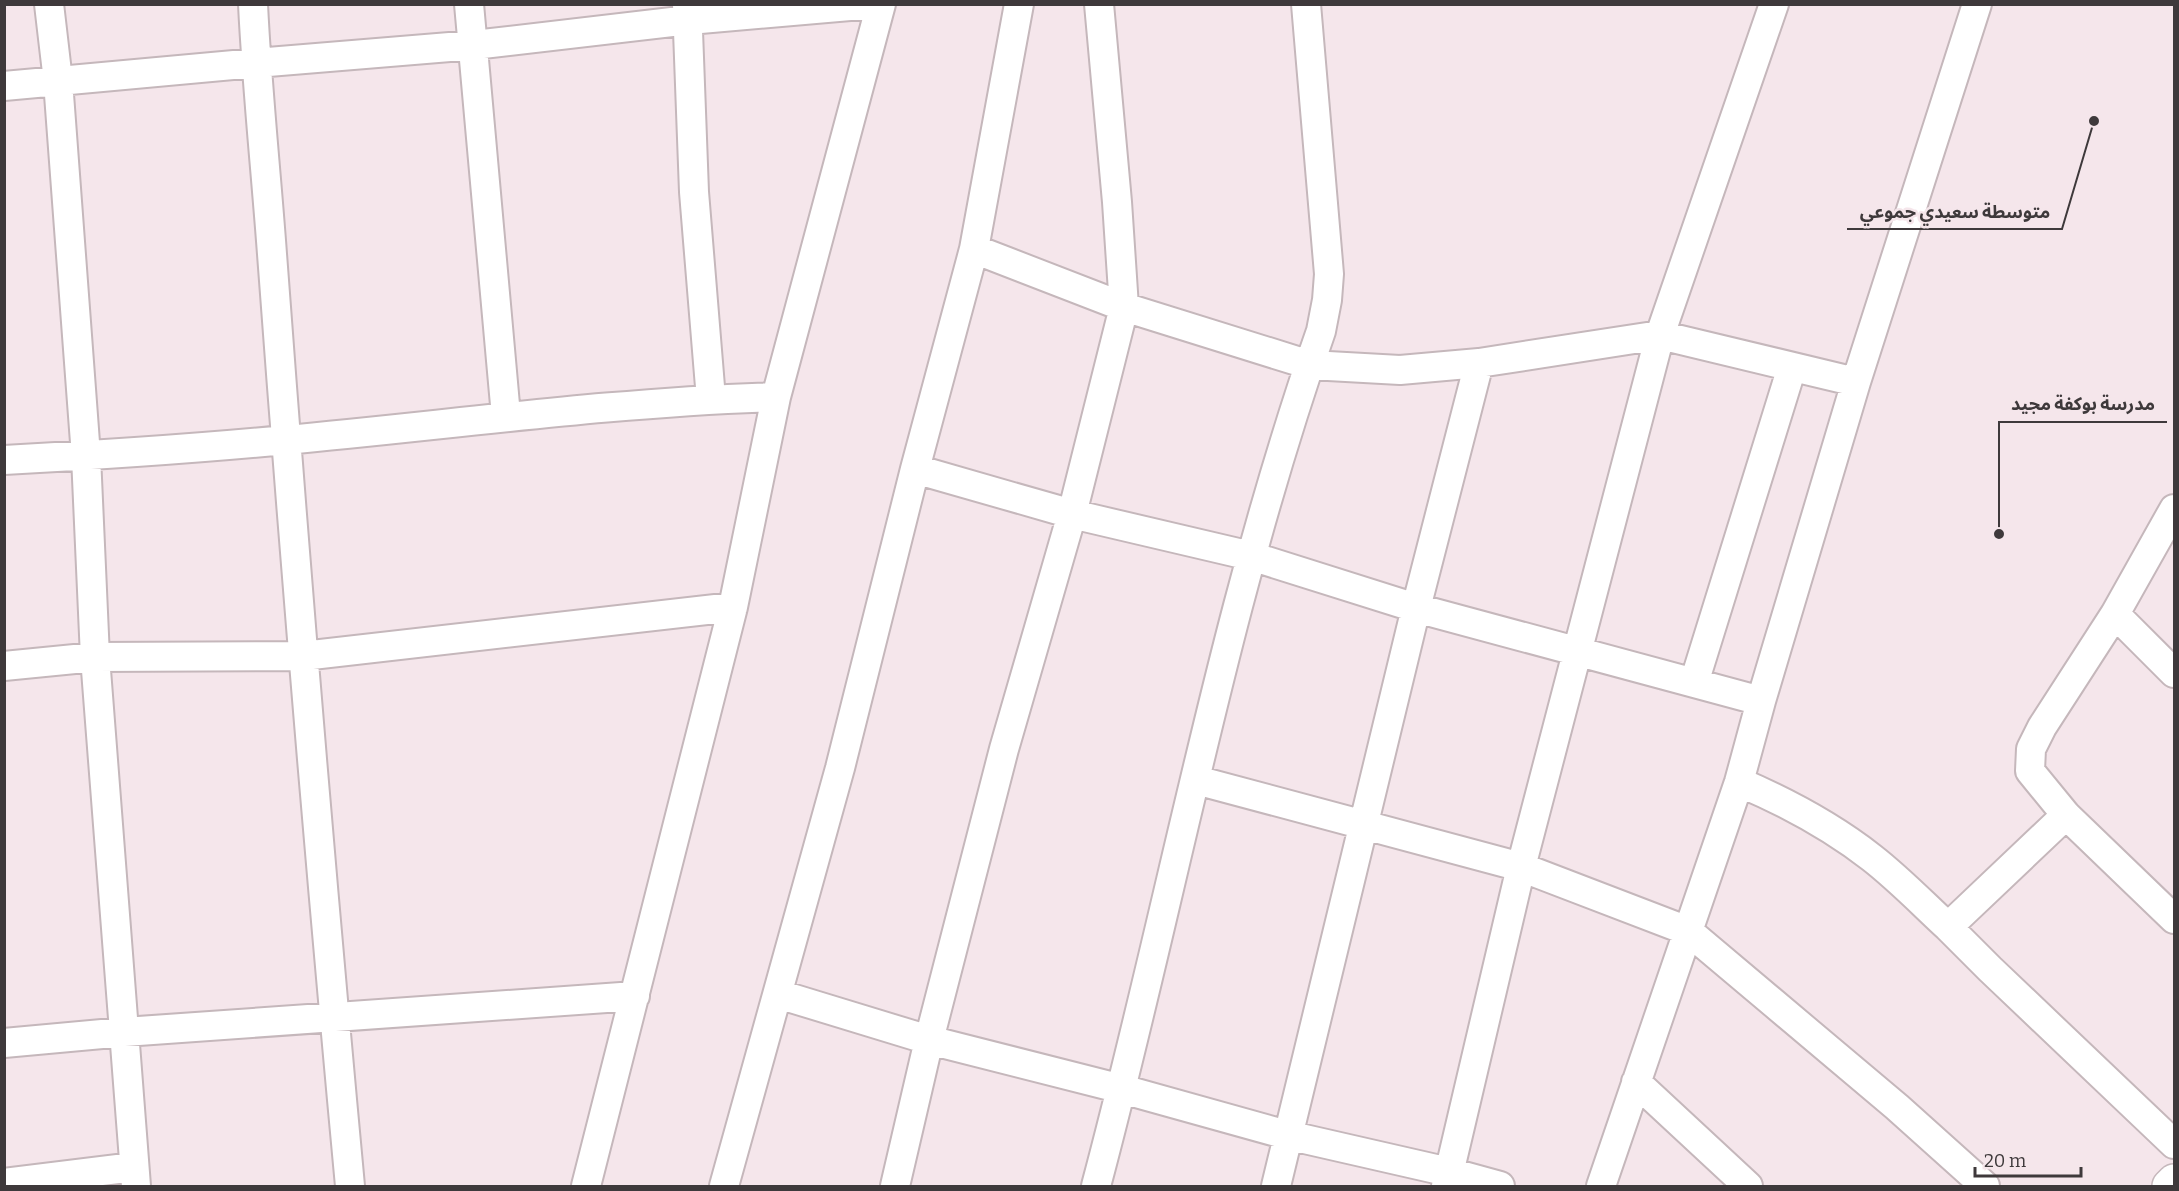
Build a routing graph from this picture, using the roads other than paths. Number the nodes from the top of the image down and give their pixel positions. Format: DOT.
graph roads {
  1 [pos="49,4"];
  2 [pos="253,4"];
  3 [pos="470,4"];
  4 [pos="873,4"];
  5 [pos="881,4"];
  6 [pos="1019,4"];
  7 [pos="1099,4"];
  8 [pos="1306,4"];
  9 [pos="1774,4"];
  10 [pos="1977,4"];
  11 [pos="688,12"];
  12 [pos="474,45"];
  13 [pos="256,63"];
  14 [pos="58,81"];
  15 [pos="4,87"];
  16 [pos="974,249"];
  17 [pos="1124,307"];
  18 [pos="1660,334"];
  19 [pos="1479,363"];
  20 [pos="1310,365"];
  21 [pos="1792,367"];
  22 [pos="1856,382"];
  23 [pos="776,397"];
  24 [pos="711,399"];
  25 [pos="506,416"];
  26 [pos="285,440"];
  27 [pos="86,456"];
  28 [pos="4,460"];
  29 [pos="915,470"];
  30 [pos="2175,509"];
  31 [pos="1072,514"];
  32 [pos="1251,556"];
  33 [pos="733,607"];
  34 [pos="1416,608"];
  35 [pos="2115,614"];
  36 [pos="1576,652"];
  37 [pos="303,656"];
  38 [pos="95,657"];
  39 [pos="4,666"];
  40 [pos="2175,674"];
  41 [pos="1694,684"];
  42 [pos="1761,701"];
  43 [pos="1196,780"];
  44 [pos="1739,782"];
  45 [pos="2066,814"];
  46 [pos="1363,825"];
  47 [pos="1521,867"];
  48 [pos="2175,920"];
  49 [pos="1948,927"];
  50 [pos="1688,931"];
  51 [pos="778,994"];
  52 [pos="635,996"];
  53 [pos="334,1018"];
  54 [pos="124,1032"];
  55 [pos="929,1040"];
  56 [pos="4,1043"];
  57 [pos="1636,1082"];
  58 [pos="1122,1089"];
  59 [pos="1287,1136"];
  60 [pos="2175,1144"];
  61 [pos="135,1177"];
  62 [pos="1447,1179"];
  63 [pos="1965,1180"];
  64 [pos="2175,1181"];
  65 [pos="4,1183"];
  66 [pos="350,1186"];
  67 [pos="586,1186"];
  68 [pos="724,1186"];
  69 [pos="895,1186"];
  70 [pos="1096,1186"];
  71 [pos="1276,1186"];
  72 [pos="1500,1186"];
  73 [pos="1601,1186"];
  74 [pos="1748,1186"];
  75 [pos="2169,1186"];
  1 -- 14 [label="street"];
  2 -- 13 [label="street"];
  3 -- 12 [label="street"];
  4 -- 11 [label="street"];
  5 -- 23 [label="street"];
  6 -- 16 [label="street"];
  7 -- 17 [label="street"];
  8 -- 20 [label="street"];
  9 -- 18 [label="street"];
  10 -- 22 [label="street"];
  11 -- 12 [label="street"];
  11 -- 24 [label="street"];
  12 -- 13 [label="street"];
  12 -- 25 [label="street"];
  13 -- 14 [label="street"];
  13 -- 26 [label="street"];
  14 -- 15 [label="street"];
  14 -- 27 [label="street"];
  16 -- 17 [label="street"];
  16 -- 29 [label="street"];
  17 -- 20 [label="street"];
  17 -- 31 [label="street"];
  18 -- 19 [label="street"];
  18 -- 21 [label="street"];
  18 -- 36 [label="street"];
  19 -- 20 [label="street"];
  19 -- 34 [label="street"];
  20 -- 32 [label="street"];
  21 -- 22 [label="street"];
  21 -- 41 [label="street"];
  22 -- 42 [label="street"];
  23 -- 24 [label="street"];
  23 -- 33 [label="street"];
  24 -- 25 [label="street"];
  25 -- 26 [label="street"];
  26 -- 27 [label="street"];
  26 -- 37 [label="street"];
  27 -- 28 [label="street"];
  27 -- 38 [label="street"];
  29 -- 31 [label="street"];
  29 -- 51 [label="street"];
  30 -- 35 [label="street"];
  31 -- 32 [label="street"];
  31 -- 55 [label="street"];
  32 -- 34 [label="street"];
  32 -- 43 [label="street"];
  33 -- 37 [label="street"];
  33 -- 52 [label="street"];
  34 -- 36 [label="street"];
  34 -- 46 [label="street"];
  35 -- 40 [label="street"];
  35 -- 45 [label="street"];
  36 -- 41 [label="street"];
  36 -- 47 [label="street"];
  37 -- 38 [label="street"];
  37 -- 53 [label="street"];
  38 -- 39 [label="street"];
  38 -- 54 [label="street"];
  41 -- 42 [label="street"];
  42 -- 44 [label="street"];
  43 -- 46 [label="street"];
  43 -- 58 [label="street"];
  44 -- 49 [label="street"];
  44 -- 50 [label="street"];
  45 -- 48 [label="street"];
  45 -- 49 [label="street"];
  46 -- 47 [label="street"];
  46 -- 59 [label="street"];
  47 -- 50 [label="street"];
  47 -- 62 [label="street"];
  49 -- 60 [label="street"];
  50 -- 57 [label="street"];
  50 -- 63 [label="street"];
  51 -- 55 [label="street"];
  51 -- 68 [label="street"];
  52 -- 53 [label="street"];
  52 -- 67 [label="street"];
  53 -- 54 [label="street"];
  53 -- 66 [label="street"];
  54 -- 56 [label="street"];
  54 -- 61 [label="street"];
  55 -- 58 [label="street"];
  55 -- 69 [label="street"];
  57 -- 73 [label="street"];
  57 -- 74 [label="street"];
  58 -- 59 [label="street"];
  58 -- 70 [label="street"];
  59 -- 62 [label="street"];
  59 -- 71 [label="street"];
  61 -- 65 [label="street"];
  62 -- 72 [label="street"];
  64 -- 75 [label="main road"];
}
